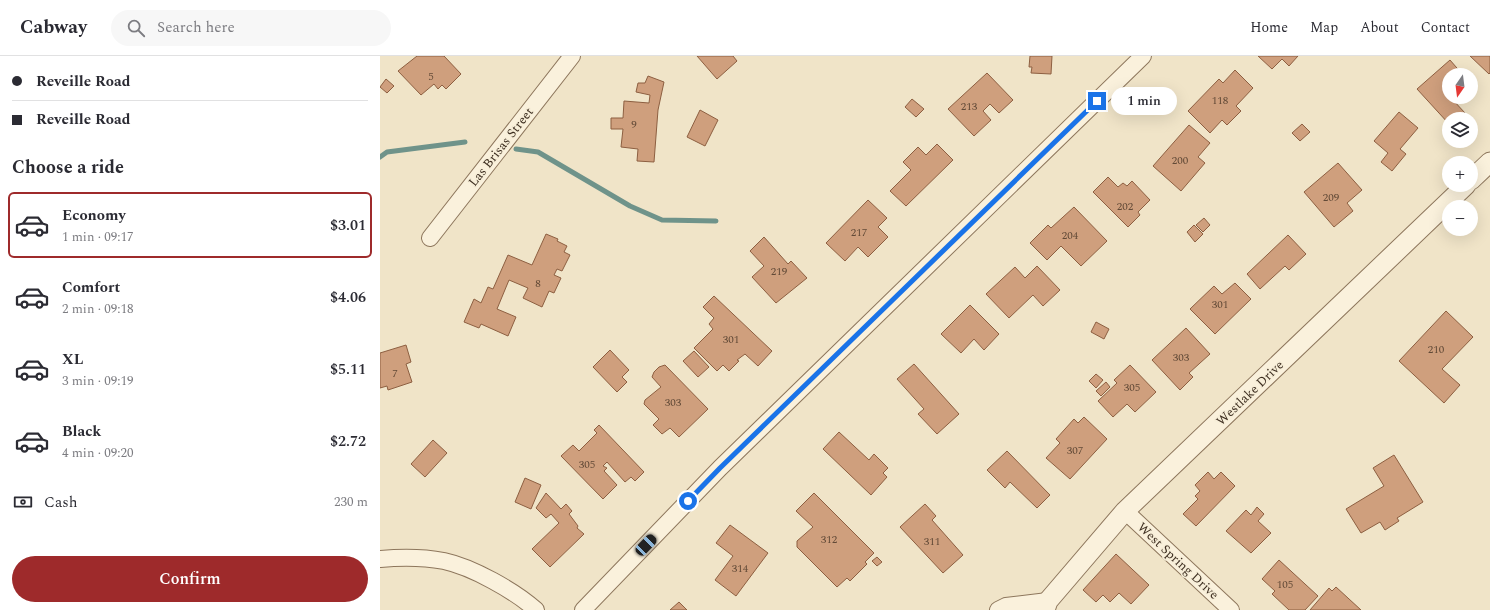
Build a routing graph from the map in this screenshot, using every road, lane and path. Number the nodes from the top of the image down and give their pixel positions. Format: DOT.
graph roads {
  1 [pos="572,56"];
  2 [pos="1143,56"];
  3 [pos="1490,162"];
  4 [pos="1478,173"];
  5 [pos="1459,192"];
  6 [pos="430,238"];
  7 [pos="1125,511"];
  8 [pos="380,559"];
  9 [pos="1046,606"];
  10 [pos="536,610"];
  11 [pos="583,610"];
  12 [pos="998,610"];
  13 [pos="1231,610"];
  1 -- 6 [label="street, Las Brisas Street"];
  2 -- 11 [label="street"];
  3 -- 4 [label="street"];
  5 -- 7 [label="street, Westlake Drive"];
  7 -- 9 [label="street, Westlake Drive"];
  7 -- 13 [label="street, West Spring Drive"];
  8 -- 10 [label="street"];
  9 -- 12 [label="street"];
}
